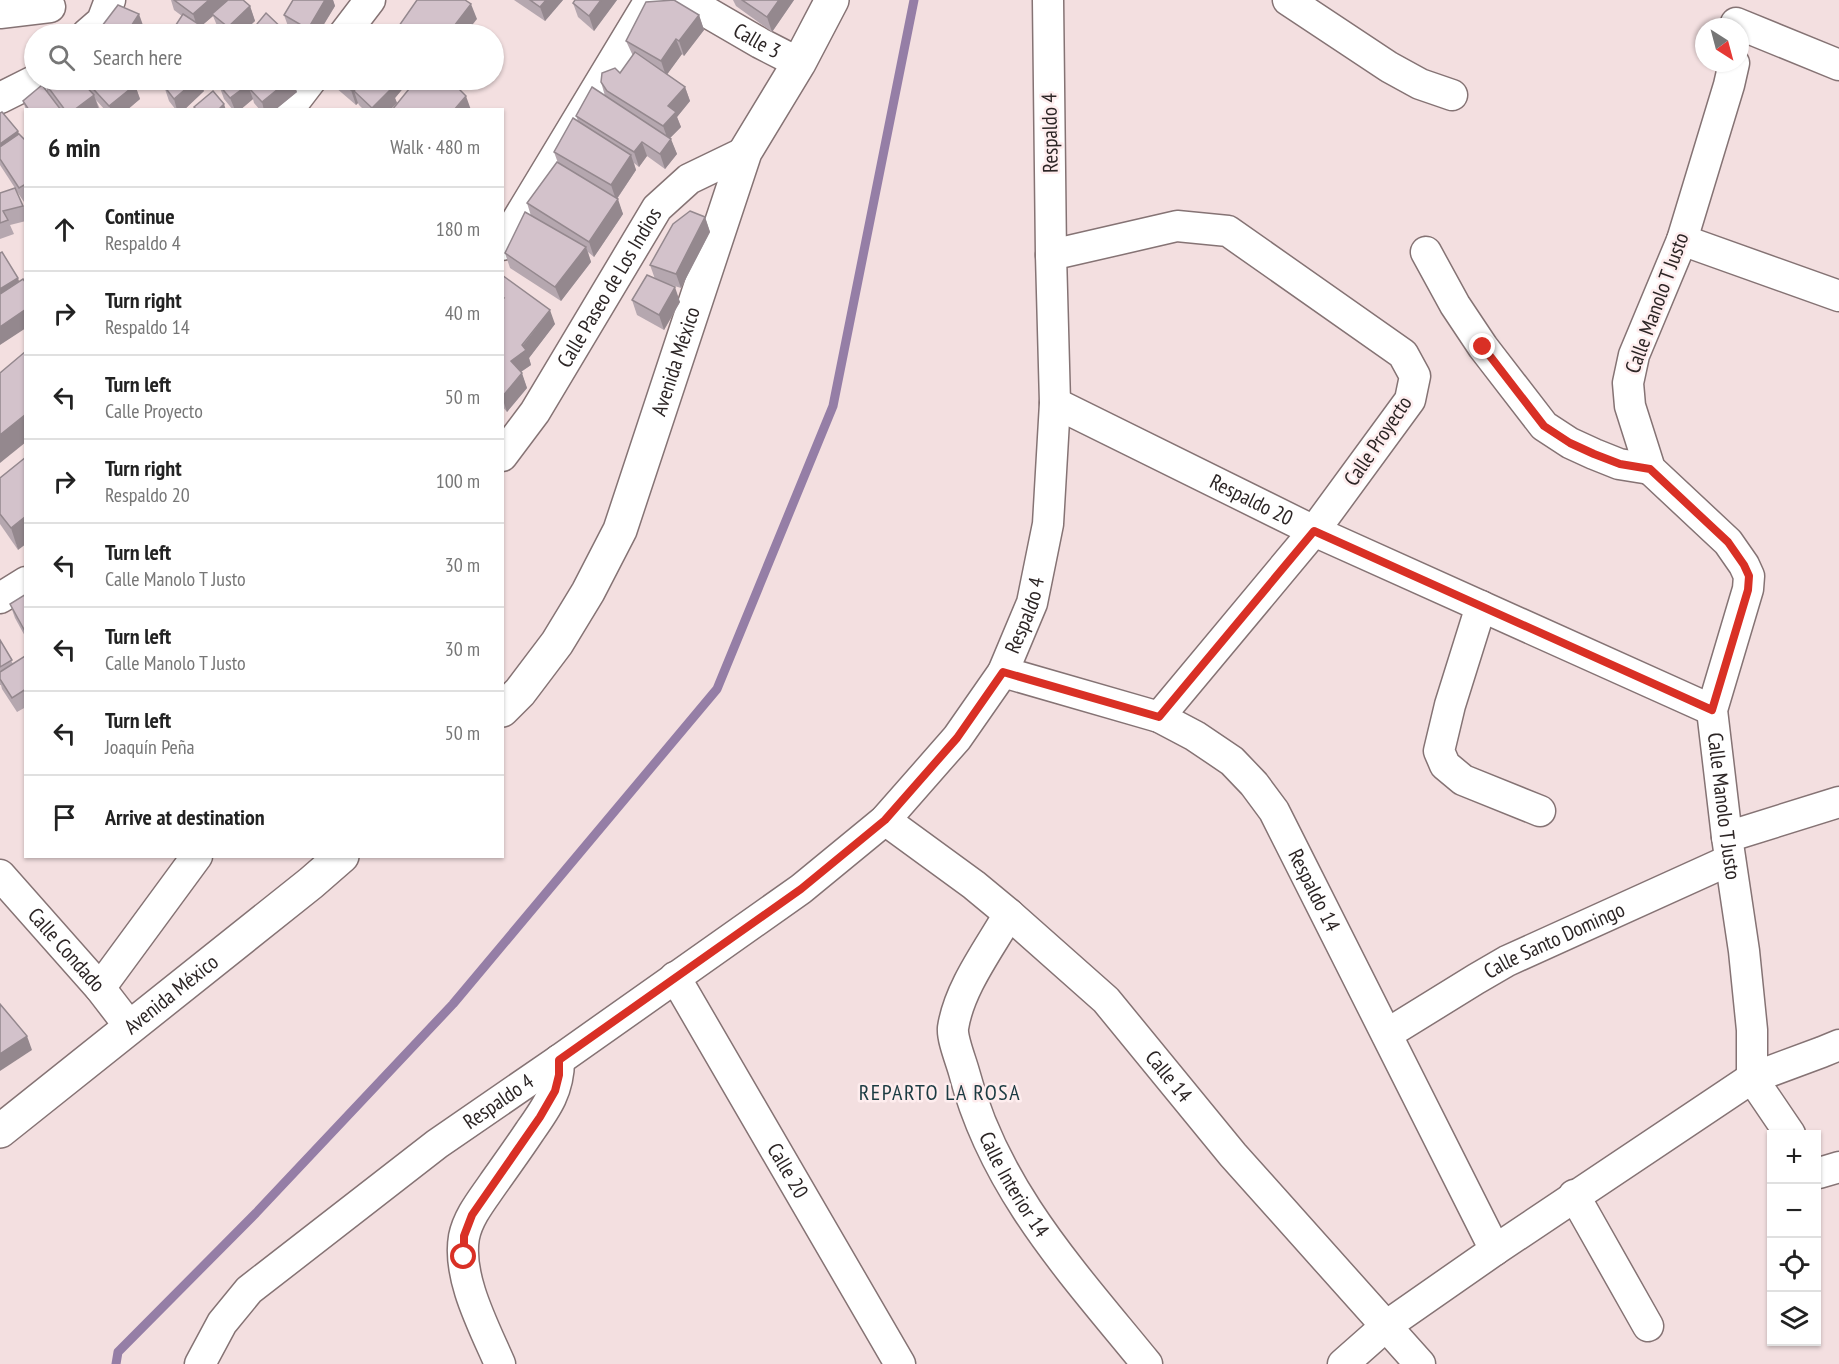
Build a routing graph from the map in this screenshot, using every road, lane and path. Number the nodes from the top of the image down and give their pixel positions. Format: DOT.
graph roads {
  1 [pos="110,0"];
  2 [pos="370,0"];
  3 [pos="650,0"];
  4 [pos="686,0"];
  5 [pos="832,0"];
  6 [pos="1048,0"];
  7 [pos="1288,0"];
  8 [pos="50,7"];
  9 [pos="0,14"];
  10 [pos="1732,17"];
  11 [pos="99,24"];
  12 [pos="352,24"];
  13 [pos="799,63"];
  14 [pos="1839,65"];
  15 [pos="1732,72"];
  16 [pos="24,86"];
  17 [pos="303,90"];
  18 [pos="1452,95"];
  19 [pos="0,98"];
  20 [pos="290,108"];
  21 [pos="745,152"];
  22 [pos="1682,240"];
  23 [pos="504,242"];
  24 [pos="1426,252"];
  25 [pos="1051,255"];
  26 [pos="1839,296"];
  27 [pos="1055,403"];
  28 [pos="504,453"];
  29 [pos="1650,469"];
  30 [pos="1314,531"];
  31 [pos="24,583"];
  32 [pos="0,598"];
  33 [pos="1481,606"];
  34 [pos="1003,672"];
  35 [pos="504,708"];
  36 [pos="1712,710"];
  37 [pos="1159,717"];
  38 [pos="1839,802"];
  39 [pos="1540,811"];
  40 [pos="885,820"];
  41 [pos="1729,849"];
  42 [pos="196,858"];
  43 [pos="340,858"];
  44 [pos="0,875"];
  45 [pos="1009,914"];
  46 [pos="675,977"];
  47 [pos="100,988"];
  48 [pos="129,1027"];
  49 [pos="1387,1034"];
  50 [pos="1839,1045"];
  51 [pos="559,1060"];
  52 [pos="1752,1078"];
  53 [pos="1787,1130"];
  54 [pos="0,1131"];
  55 [pos="1574,1195"];
  56 [pos="1495,1250"];
  57 [pos="1386,1326"];
  58 [pos="1648,1326"];
  59 [pos="200,1364"];
  60 [pos="500,1364"];
  61 [pos="900,1364"];
  62 [pos="1147,1364"];
  63 [pos="1343,1364"];
  64 [pos="1420,1364"];
  1 -- 11 [label="street"];
  2 -- 12 [label="street"];
  3 -- 23 [label="street"];
  4 -- 13 [label="street, Calle 3"];
  5 -- 13 [label="street, Avenida México"];
  6 -- 25 [label="street, Respaldo 4"];
  7 -- 18 [label="street"];
  8 -- 9 [label="street"];
  10 -- 14 [label="street"];
  13 -- 21 [label="street, Avenida México"];
  15 -- 22 [label="street, Calle Manolo T Justo"];
  16 -- 19 [label="street"];
  17 -- 20 [label="street"];
  21 -- 28 [label="street, Calle Paseo de Los Indios"];
  21 -- 35 [label="street, Avenida México"];
  22 -- 26 [label="street"];
  22 -- 29 [label="street, Calle Manolo T Justo"];
  24 -- 29 [label="street"];
  25 -- 27 [label="street, Respaldo 4"];
  25 -- 30 [label="street, Calle Proyecto"];
  27 -- 30 [label="street, Respaldo 20"];
  27 -- 34 [label="street, Respaldo 4"];
  29 -- 36 [label="street, Calle Manolo T Justo"];
  30 -- 33 [label="street, Respaldo 20"];
  30 -- 37 [label="street, Calle Proyecto"];
  31 -- 32 [label="street"];
  33 -- 36 [label="street, Respaldo 20"];
  33 -- 39 [label="street"];
  34 -- 37 [label="street, Respaldo 14"];
  34 -- 40 [label="street, Respaldo 4"];
  36 -- 41 [label="street, Calle Manolo T Justo"];
  37 -- 49 [label="street, Respaldo 14"];
  38 -- 41 [label="street, Calle Santo Domingo"];
  40 -- 45 [label="street, Calle 14"];
  40 -- 46 [label="street, Respaldo 4"];
  41 -- 49 [label="street, Calle Santo Domingo"];
  41 -- 52 [label="street, Calle Manolo T Justo"];
  42 -- 47 [label="street"];
  43 -- 48 [label="street, Avenida México"];
  44 -- 47 [label="street, Calle Condado"];
  45 -- 57 [label="street, Calle 14"];
  45 -- 62 [label="street, Calle Interior 14"];
  46 -- 51 [label="street, Respaldo 4"];
  46 -- 61 [label="street, Calle 20"];
  47 -- 48 [label="street, Calle Condado"];
  48 -- 54 [label="street, Avenida México"];
  49 -- 56 [label="street, Respaldo 14"];
  50 -- 52 [label="street"];
  51 -- 59 [label="street, Respaldo 4"];
  51 -- 60 [label="street, Respaldo 4"];
  52 -- 53 [label="street"];
  52 -- 55 [label="street"];
  55 -- 56 [label="street"];
  55 -- 58 [label="street"];
  56 -- 57 [label="street"];
  57 -- 63 [label="street"];
  57 -- 64 [label="street, Calle 14"];
}
